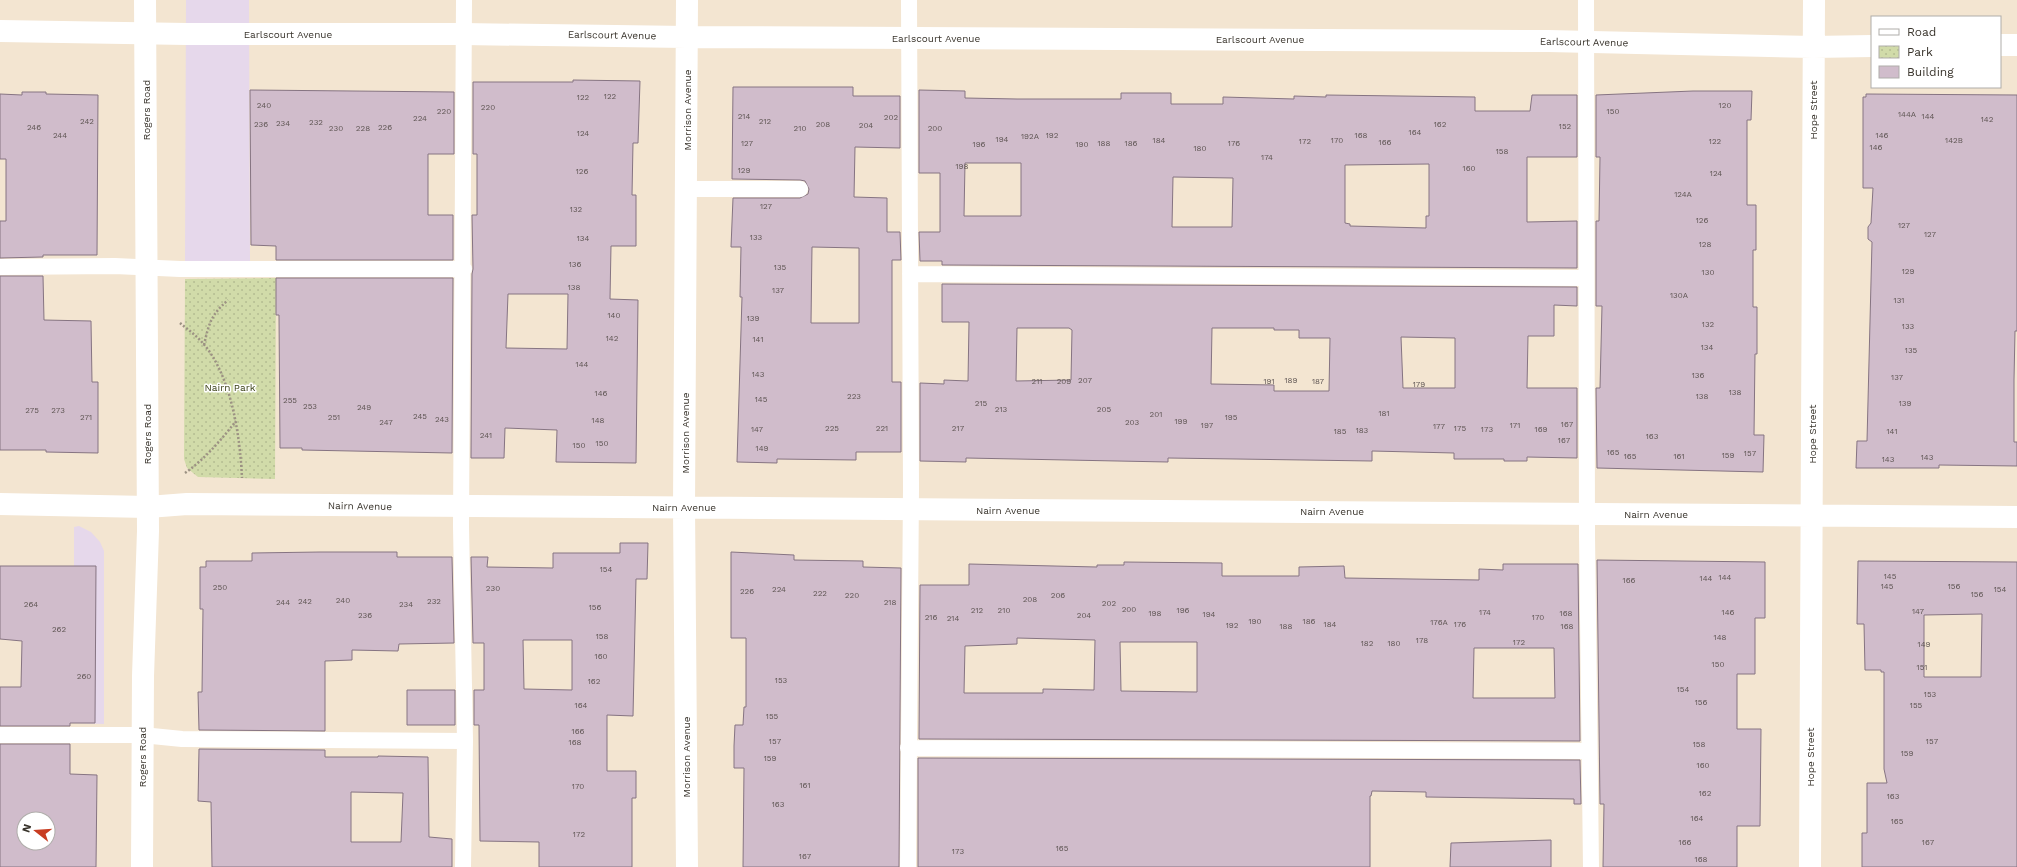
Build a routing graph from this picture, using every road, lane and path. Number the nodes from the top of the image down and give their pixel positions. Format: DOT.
graph roads {
  1 [pos="145,0"];
  2 [pos="464,0"];
  3 [pos="687,0"];
  4 [pos="909,0"];
  5 [pos="1586,0"];
  6 [pos="1814,0"];
  7 [pos="0,31"];
  8 [pos="146,32"];
  9 [pos="463,34"];
  10 [pos="687,37"];
  11 [pos="910,38"];
  12 [pos="1586,41"];
  13 [pos="2001,45"];
  14 [pos="2017,45"];
  15 [pos="1871,46"];
  16 [pos="1813,47"];
  17 [pos="687,189"];
  18 [pos="800,189"];
  19 [pos="0,267"];
  20 [pos="146,267"];
  21 [pos="464,270"];
  22 [pos="910,274"];
  23 [pos="1586,278"];
  24 [pos="228,300"];
  25 [pos="180,323"];
  26 [pos="204,345"];
  27 [pos="236,421"];
  28 [pos="185,473"];
  29 [pos="242,483"];
  30 [pos="0,504"];
  31 [pos="462,507"];
  32 [pos="684,507"];
  33 [pos="148,508"];
  34 [pos="910,509"];
  35 [pos="1588,513"];
  36 [pos="1812,514"];
  37 [pos="2017,517"];
  38 [pos="0,735"];
  39 [pos="142,735"];
  40 [pos="465,741"];
  41 [pos="908,748"];
  42 [pos="1588,751"];
  43 [pos="142,867"];
  44 [pos="463,867"];
  45 [pos="687,867"];
  46 [pos="908,867"];
  47 [pos="1591,867"];
  48 [pos="1810,867"];
  1 -- 8 [label="street, Rogers Road"];
  2 -- 9 [label="lane"];
  3 -- 10 [label="street, Morrison Avenue"];
  4 -- 11 [label="lane"];
  5 -- 12 [label="lane"];
  6 -- 16 [label="street, Hope Street"];
  7 -- 8 [label="street, Earlscourt Avenue"];
  8 -- 9 [label="street, Earlscourt Avenue"];
  8 -- 20 [label="street, Rogers Road"];
  9 -- 10 [label="street, Earlscourt Avenue"];
  9 -- 21 [label="lane"];
  10 -- 11 [label="street, Earlscourt Avenue"];
  10 -- 17 [label="street, Morrison Avenue"];
  11 -- 12 [label="street, Earlscourt Avenue"];
  11 -- 22 [label="lane"];
  12 -- 16 [label="street, Earlscourt Avenue"];
  12 -- 23 [label="lane"];
  13 -- 14 [label="street"];
  15 -- 16 [label="street, Earlscourt Avenue"];
  16 -- 36 [label="street, Hope Street"];
  17 -- 18 [label="lane"];
  17 -- 32 [label="street, Morrison Avenue"];
  19 -- 20 [label="lane"];
  20 -- 21 [label="lane"];
  20 -- 33 [label="street, Rogers Road"];
  21 -- 31 [label="lane"];
  22 -- 23 [label="lane"];
  22 -- 34 [label="lane"];
  23 -- 35 [label="lane"];
  24 -- 26 [label="path"];
  25 -- 26 [label="path"];
  26 -- 27 [label="path"];
  27 -- 28 [label="path"];
  27 -- 29 [label="path"];
  30 -- 33 [label="street, Nairn Avenue"];
  31 -- 32 [label="street, Nairn Avenue"];
  31 -- 33 [label="street, Nairn Avenue"];
  31 -- 40 [label="lane"];
  32 -- 34 [label="street, Nairn Avenue"];
  32 -- 45 [label="street, Morrison Avenue"];
  33 -- 39 [label="street, Rogers Road"];
  34 -- 35 [label="street, Nairn Avenue"];
  34 -- 41 [label="lane"];
  35 -- 36 [label="street, Nairn Avenue"];
  35 -- 42 [label="lane"];
  36 -- 37 [label="street, Nairn Avenue"];
  36 -- 48 [label="street, Hope Street"];
  38 -- 39 [label="lane"];
  39 -- 40 [label="lane"];
  39 -- 43 [label="street, Rogers Road"];
  40 -- 44 [label="lane"];
  41 -- 42 [label="lane"];
  41 -- 46 [label="lane"];
  42 -- 47 [label="lane"];
}
